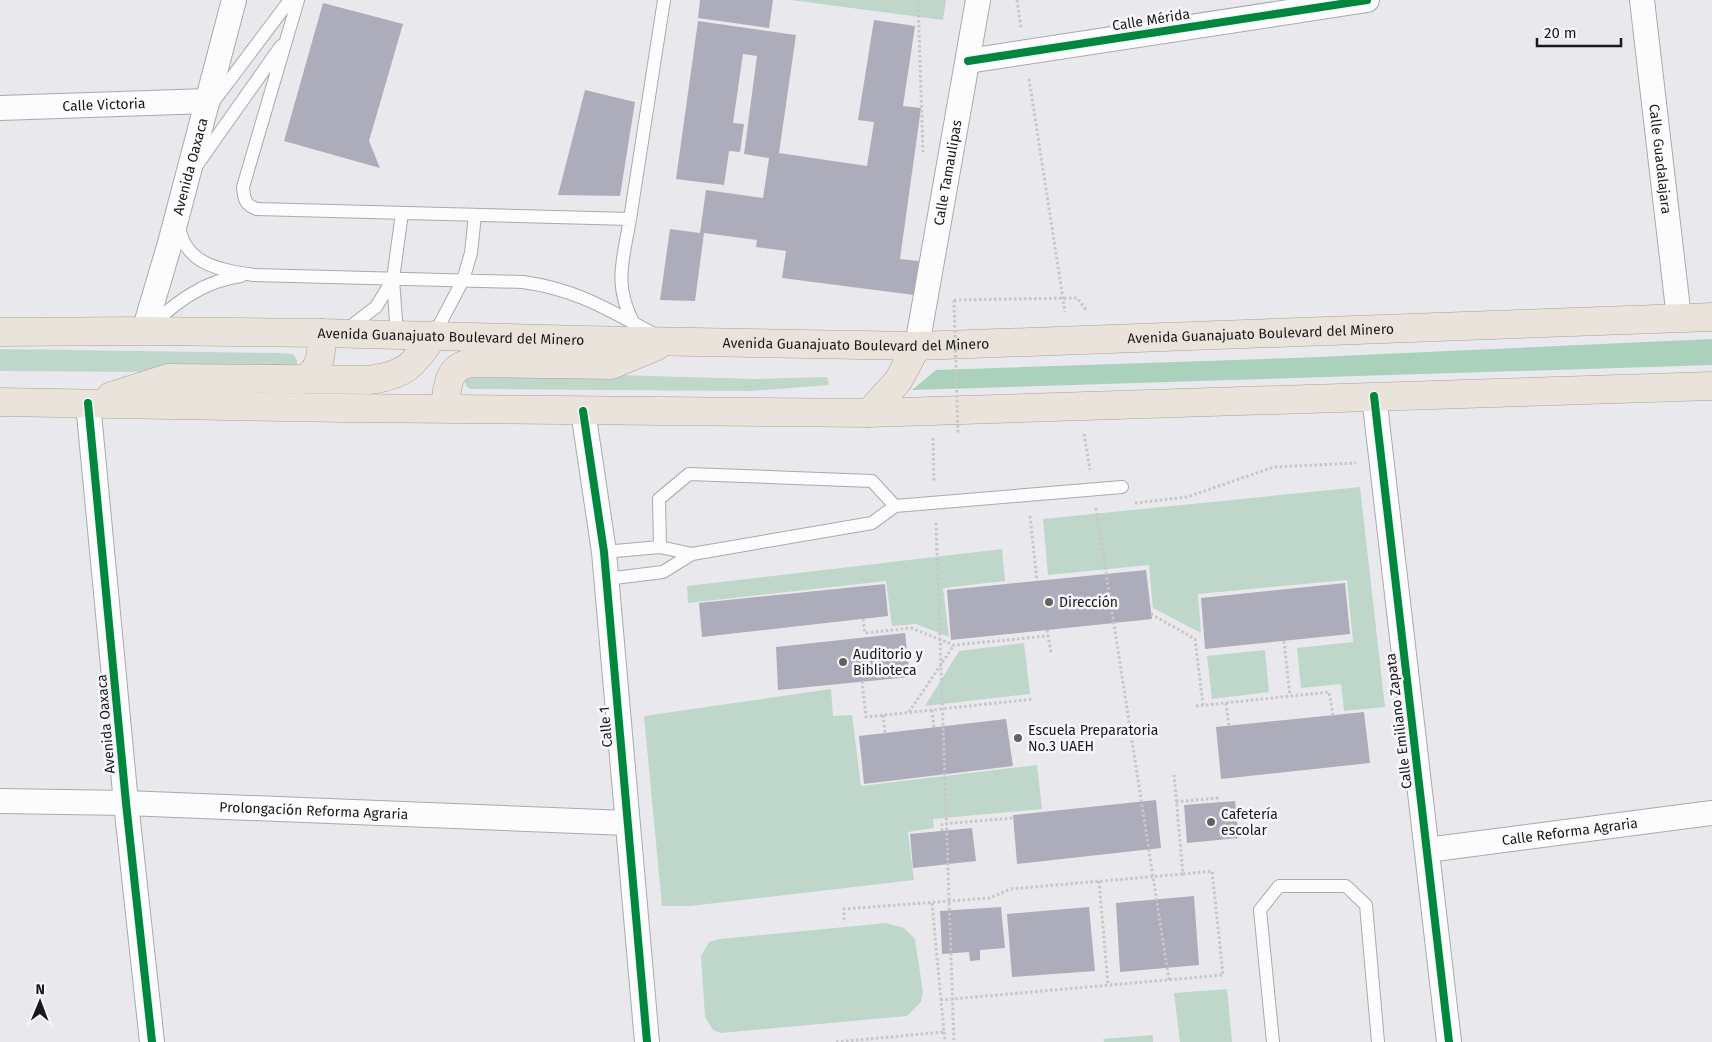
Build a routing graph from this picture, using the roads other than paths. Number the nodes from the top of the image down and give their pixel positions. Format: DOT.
graph roads {
  1 [pos="234,0"];
  2 [pos="290,0"];
  3 [pos="298,0"];
  4 [pos="664,0"];
  5 [pos="978,0"];
  6 [pos="1367,0"];
  7 [pos="1642,0"];
  8 [pos="287,37"];
  9 [pos="968,61"];
  10 [pos="208,101"];
  11 [pos="0,108"];
  12 [pos="186,181"];
  13 [pos="178,213"];
  14 [pos="402,213"];
  15 [pos="475,214"];
  16 [pos="630,219"];
  17 [pos="254,275"];
  18 [pos="393,278"];
  19 [pos="463,280"];
  20 [pos="1712,317"];
  21 [pos="1680,318"];
  22 [pos="634,324"];
  23 [pos="144,331"];
  24 [pos="0,332"];
  25 [pos="331,333"];
  26 [pos="397,335"];
  27 [pos="434,335"];
  28 [pos="667,341"];
  29 [pos="917,346"];
  30 [pos="412,366"];
  31 [pos="301,380"];
  32 [pos="1712,386"];
  33 [pos="1374,396"];
  34 [pos="0,402"];
  35 [pos="88,403"];
  36 [pos="453,404"];
  37 [pos="583,411"];
  38 [pos="869,414"];
  39 [pos="1122,486"];
  40 [pos="895,506"];
  41 [pos="660,547"];
  42 [pos="604,552"];
  43 [pos="692,554"];
  44 [pos="606,579"];
  45 [pos="0,801"];
  46 [pos="126,803"];
  47 [pos="1712,813"];
  48 [pos="627,823"];
  49 [pos="1427,850"];
  50 [pos="152,1042"];
  51 [pos="647,1042"];
  52 [pos="1273,1042"];
  53 [pos="1378,1042"];
  54 [pos="1449,1042"];
  1 -- 10 [label="street, Avenida Oaxaca"];
  2 -- 10 [label="lane"];
  3 -- 8 [label="lane"];
  4 -- 16 [label="lane"];
  5 -- 9 [label="street, Calle Tamaulipas"];
  6 -- 9 [label="street, Calle Mérida"];
  7 -- 21 [label="street, Calle Guadalajara"];
  8 -- 12 [label="lane"];
  8 -- 14 [label="lane"];
  9 -- 29 [label="street, Calle Tamaulipas"];
  10 -- 11 [label="street, Calle Victoria"];
  10 -- 12 [label="street, Avenida Oaxaca"];
  12 -- 13 [label="street, Avenida Oaxaca"];
  13 -- 17 [label="lane"];
  13 -- 23 [label="street, Avenida Oaxaca"];
  14 -- 15 [label="lane"];
  14 -- 18 [label="lane"];
  15 -- 16 [label="lane"];
  15 -- 19 [label="lane"];
  16 -- 22 [label="lane"];
  17 -- 18 [label="lane"];
  17 -- 23 [label="lane"];
  18 -- 19 [label="lane"];
  18 -- 25 [label="lane"];
  18 -- 26 [label="lane"];
  19 -- 22 [label="lane"];
  19 -- 27 [label="lane"];
  20 -- 21 [label="main road, Avenida Guanajuato Boulevard del Minero"];
  21 -- 29 [label="main road, Avenida Guanajuato Boulevard del Minero"];
  22 -- 28 [label="lane"];
  23 -- 24 [label="main road, Avenida Guanajuato Boulevard del Minero"];
  23 -- 25 [label="main road, Avenida Guanajuato Boulevard del Minero"];
  25 -- 26 [label="main road, Avenida Guanajuato Boulevard del Minero"];
  25 -- 31 [label="main road"];
  26 -- 27 [label="main road, Avenida Guanajuato Boulevard del Minero"];
  26 -- 30 [label="main road"];
  27 -- 28 [label="main road, Avenida Guanajuato Boulevard del Minero"];
  27 -- 30 [label="main road"];
  28 -- 29 [label="main road, Avenida Guanajuato Boulevard del Minero"];
  28 -- 36 [label="main road"];
  29 -- 38 [label="main road"];
  30 -- 31 [label="main road"];
  30 -- 36 [label="main road"];
  31 -- 35 [label="main road"];
  32 -- 33 [label="main road"];
  33 -- 38 [label="main road"];
  33 -- 49 [label="street, Calle Emiliano Zapata"];
  34 -- 35 [label="main road"];
  35 -- 36 [label="main road"];
  35 -- 46 [label="street, Avenida Oaxaca"];
  36 -- 37 [label="main road"];
  37 -- 38 [label="main road"];
  37 -- 42 [label="street, Calle 1"];
  39 -- 40 [label="lane"];
  40 -- 41 [label="lane"];
  40 -- 43 [label="lane"];
  41 -- 42 [label="lane"];
  41 -- 43 [label="lane"];
  42 -- 44 [label="street, Calle 1"];
  43 -- 44 [label="lane"];
  44 -- 48 [label="street, Calle 1"];
  45 -- 46 [label="street, Prolongación Reforma Agraria"];
  46 -- 48 [label="street, Prolongación Reforma Agraria"];
  46 -- 50 [label="street, Avenida Oaxaca"];
  47 -- 49 [label="street, Calle Reforma Agraria"];
  48 -- 51 [label="street, Calle 1"];
  49 -- 54 [label="street, Calle Emiliano Zapata"];
  52 -- 53 [label="lane"];
}
